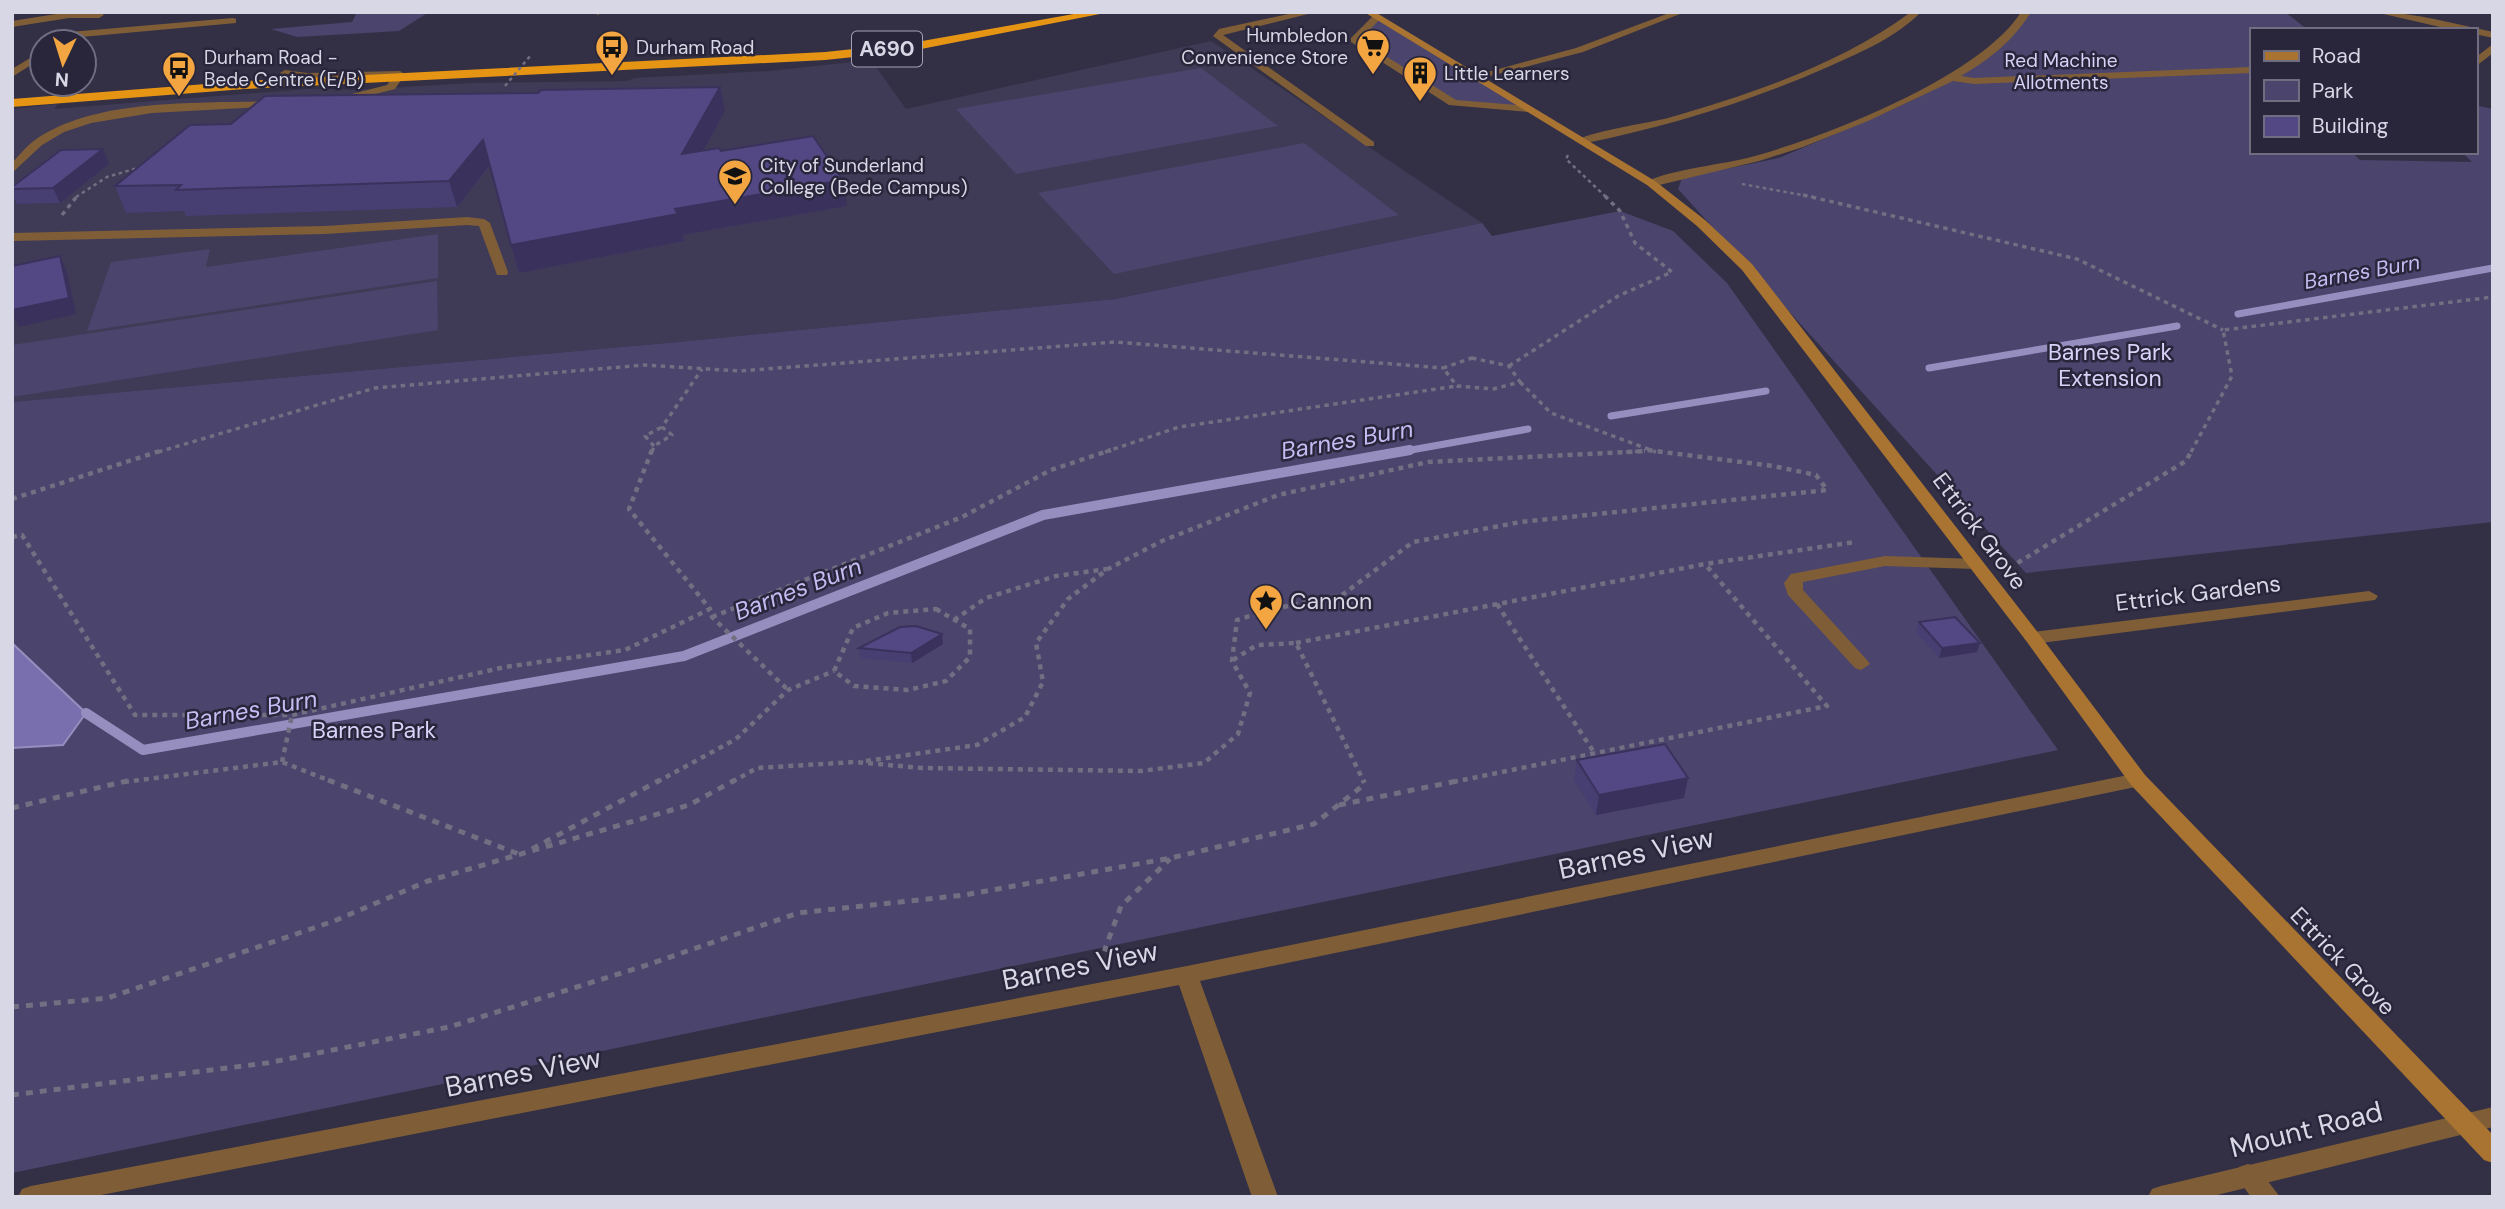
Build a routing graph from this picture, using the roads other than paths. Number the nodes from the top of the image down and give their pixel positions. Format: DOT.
graph roads {
  1 [pos="1066,12"];
  2 [pos="1105,12"];
  3 [pos="1312,12"];
  4 [pos="1681,12"];
  5 [pos="1917,12"];
  6 [pos="2026,12"];
  7 [pos="2379,12"];
  8 [pos="101,13"];
  9 [pos="1372,14"];
  10 [pos="233,21"];
  11 [pos="12,24"];
  12 [pos="80,28"];
  13 [pos="2458,28"];
  14 [pos="98,33"];
  15 [pos="2493,47"];
  16 [pos="2477,62"];
  17 [pos="28,63"];
  18 [pos="2250,70"];
  19 [pos="285,73"];
  20 [pos="12,74"];
  21 [pos="1474,77"];
  22 [pos="1953,78"];
  23 [pos="395,83"];
  24 [pos="405,93"];
  25 [pos="12,102"];
  26 [pos="282,104"];
  27 [pos="362,107"];
  28 [pos="203,108"];
  29 [pos="1528,109"];
  30 [pos="193,116"];
  31 [pos="1370,144"];
  32 [pos="1586,144"];
  33 [pos="12,170"];
  34 [pos="1651,183"];
  35 [pos="12,237"];
  36 [pos="502,272"];
  37 [pos="1976,564"];
  38 [pos="2369,596"];
  39 [pos="2033,638"];
  40 [pos="1861,664"];
  41 [pos="2138,780"];
  42 [pos="1187,975"];
  43 [pos="2493,1117"];
  44 [pos="2466,1123"];
  45 [pos="2493,1152"];
  46 [pos="2248,1175"];
  47 [pos="31,1197"];
  48 [pos="1265,1197"];
  49 [pos="2161,1197"];
  50 [pos="2267,1197"];
  1 -- 19 [label="highway, A690"];
  2 -- 23 [label="highway, A690"];
  3 -- 31 [label="street"];
  4 -- 21 [label="street"];
  5 -- 32 [label="street"];
  6 -- 22 [label="street"];
  7 -- 13 [label="street"];
  8 -- 11 [label="street"];
  8 -- 12 [label="street"];
  9 -- 21 [label="street, Ettrick Grove"];
  9 -- 29 [label="street"];
  10 -- 14 [label="street"];
  15 -- 16 [label="street"];
  17 -- 20 [label="street"];
  18 -- 22 [label="street"];
  19 -- 23 [label="street"];
  19 -- 25 [label="highway, A690"];
  21 -- 29 [label="street, Ettrick Grove"];
  22 -- 34 [label="street"];
  23 -- 24 [label="street"];
  23 -- 25 [label="highway, A690"];
  23 -- 27 [label="street"];
  26 -- 28 [label="street"];
  28 -- 30 [label="street"];
  28 -- 33 [label="street"];
  29 -- 32 [label="street, Ettrick Grove"];
  32 -- 34 [label="street, Ettrick Grove"];
  34 -- 37 [label="street, Ettrick Grove"];
  35 -- 36 [label="street"];
  37 -- 39 [label="street, Ettrick Grove"];
  37 -- 40 [label="street"];
  38 -- 39 [label="street, Ettrick Gardens"];
  39 -- 41 [label="street, Ettrick Grove"];
  41 -- 42 [label="street, Barnes View"];
  41 -- 44 [label="street, Ettrick Grove"];
  42 -- 47 [label="street, Barnes View"];
  42 -- 48 [label="street"];
  43 -- 44 [label="street, Mount Road"];
  44 -- 45 [label="street, Ettrick Grove"];
  44 -- 46 [label="street, Mount Road"];
  46 -- 49 [label="street, Mount Road"];
  46 -- 50 [label="street"];
}
